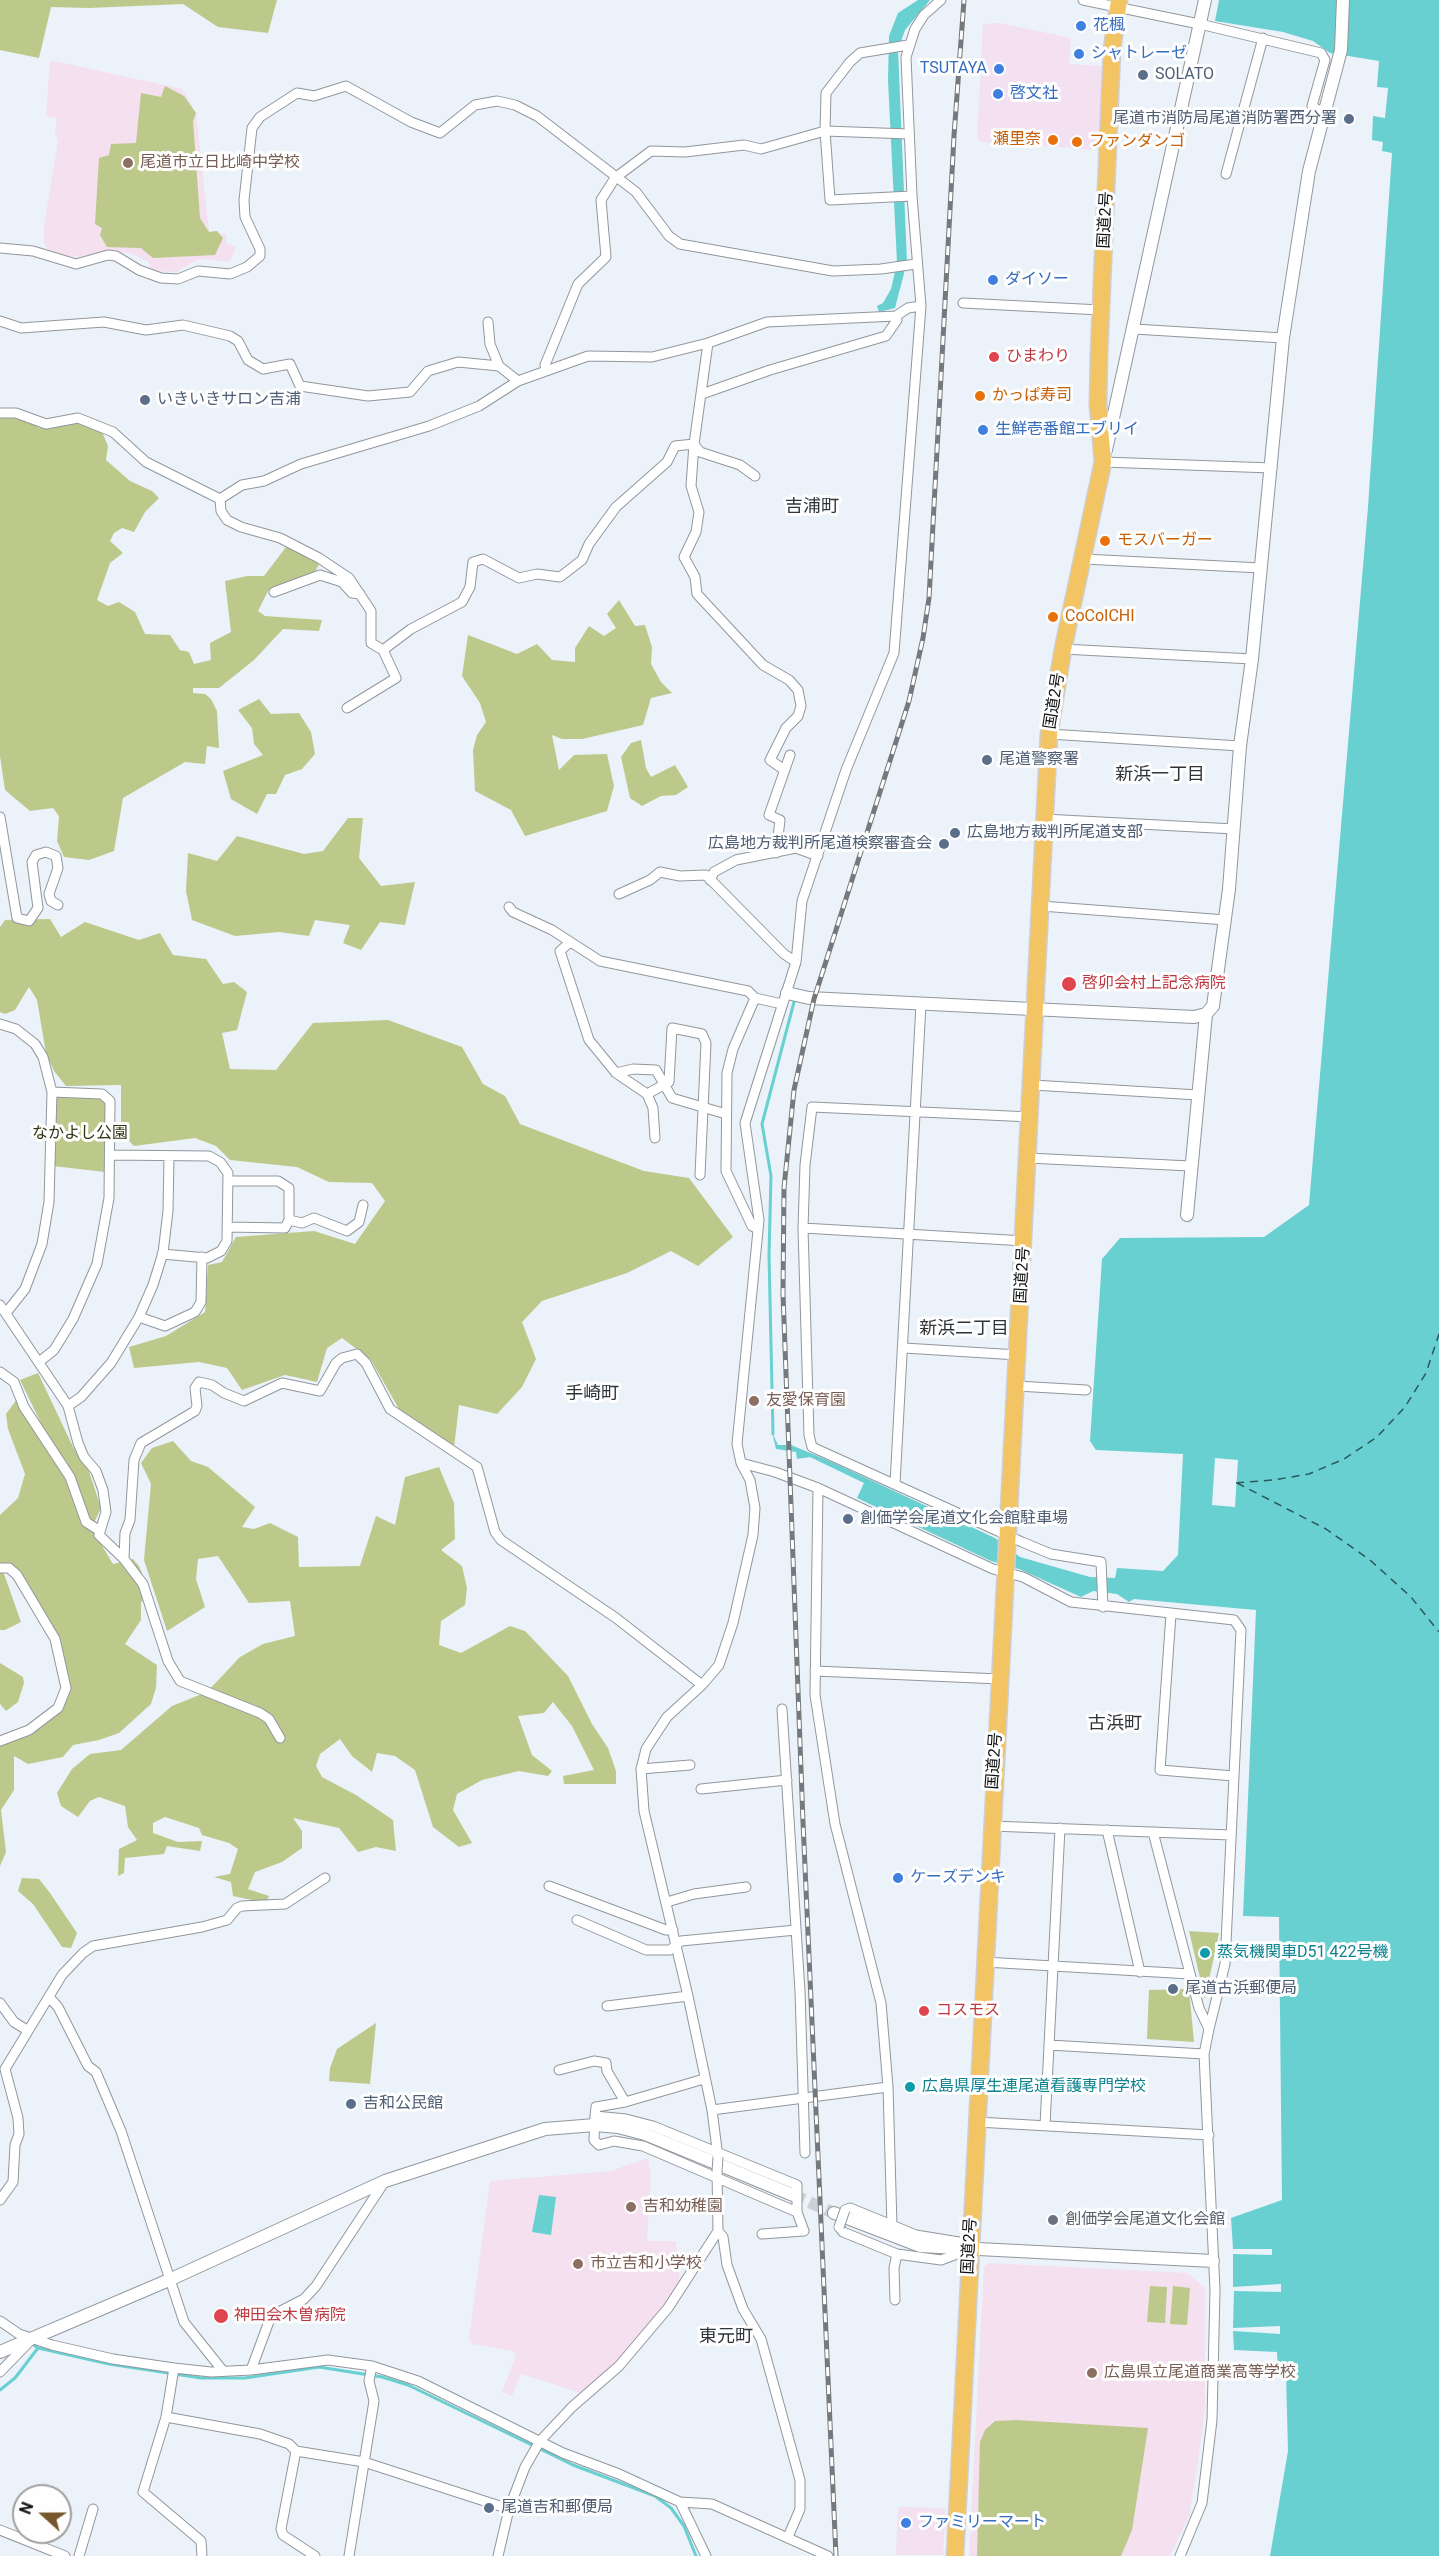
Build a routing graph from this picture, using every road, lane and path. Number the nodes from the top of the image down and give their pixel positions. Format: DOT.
graph roads {
  1 [pos="941,0"];
  2 [pos="1083,0"];
  3 [pos="1205,0"];
  4 [pos="1343,0"];
  5 [pos="1119,4"];
  6 [pos="1199,25"];
  7 [pos="1263,38"];
  8 [pos="904,46"];
  9 [pos="1325,114"];
  10 [pos="825,131"];
  11 [pos="905,134"];
  12 [pos="1226,174"];
  13 [pos="615,178"];
  14 [pos="908,196"];
  15 [pos="0,248"];
  16 [pos="912,265"];
  17 [pos="963,303"];
  18 [pos="921,306"];
  19 [pos="1101,310"];
  20 [pos="896,316"];
  21 [pos="0,321"];
  22 [pos="488,322"];
  23 [pos="1134,329"];
  24 [pos="1283,338"];
  25 [pos="708,343"];
  26 [pos="499,366"];
  27 [pos="546,371"];
  28 [pos="518,381"];
  29 [pos="702,394"];
  30 [pos="0,413"];
  31 [pos="694,444"];
  32 [pos="1102,462"];
  33 [pos="1272,468"];
  34 [pos="756,476"];
  35 [pos="220,499"];
  36 [pos="1084,559"];
  37 [pos="1261,568"];
  38 [pos="274,592"];
  39 [pos="360,594"];
  40 [pos="1063,649"];
  41 [pos="383,650"];
  42 [pos="1252,658"];
  43 [pos="347,708"];
  44 [pos="1049,734"];
  45 [pos="1240,746"];
  46 [pos="790,755"];
  47 [pos="783,769"];
  48 [pos="0,817"];
  49 [pos="1044,819"];
  50 [pos="1234,829"];
  51 [pos="776,853"];
  52 [pos="818,856"];
  53 [pos="710,880"];
  54 [pos="619,894"];
  55 [pos="58,905"];
  56 [pos="1041,906"];
  57 [pos="509,907"];
  58 [pos="1226,920"];
  59 [pos="569,943"];
  60 [pos="796,962"];
  61 [pos="755,998"];
  62 [pos="785,998"];
  63 [pos="921,1004"];
  64 [pos="1036,1010"];
  65 [pos="1206,1014"];
  66 [pos="0,1024"];
  67 [pos="616,1073"];
  68 [pos="1033,1085"];
  69 [pos="665,1086"];
  70 [pos="52,1092"];
  71 [pos="647,1094"];
  72 [pos="1198,1095"];
  73 [pos="702,1107"];
  74 [pos="917,1110"];
  75 [pos="726,1114"];
  76 [pos="1031,1117"];
  77 [pos="655,1138"];
  78 [pos="110,1155"];
  79 [pos="169,1156"];
  80 [pos="1028,1158"];
  81 [pos="1190,1166"];
  82 [pos="700,1175"];
  83 [pos="228,1181"];
  84 [pos="363,1205"];
  85 [pos="1187,1215"];
  86 [pos="289,1220"];
  87 [pos="227,1227"];
  88 [pos="803,1228"];
  89 [pos="758,1229"];
  90 [pos="909,1235"];
  91 [pos="1025,1241"];
  92 [pos="162,1254"];
  93 [pos="202,1257"];
  94 [pos="3,1309"];
  95 [pos="139,1317"];
  96 [pos="904,1348"];
  97 [pos="1018,1355"];
  98 [pos="39,1362"];
  99 [pos="0,1372"];
  100 [pos="1017,1386"];
  101 [pos="1086,1390"];
  102 [pos="68,1406"];
  103 [pos="741,1463"];
  104 [pos="895,1484"];
  105 [pos="818,1488"];
  106 [pos="99,1531"];
  107 [pos="1008,1541"];
  108 [pos="124,1559"];
  109 [pos="0,1568"];
  110 [pos="1006,1568"];
  111 [pos="1103,1608"];
  112 [pos="1171,1614"];
  113 [pos="815,1671"];
  114 [pos="1000,1679"];
  115 [pos="702,1685"];
  116 [pos="782,1709"];
  117 [pos="280,1738"];
  118 [pos="0,1741"];
  119 [pos="690,1765"];
  120 [pos="640,1768"];
  121 [pos="1234,1776"];
  122 [pos="787,1780"];
  123 [pos="701,1789"];
  124 [pos="991,1826"];
  125 [pos="1060,1828"];
  126 [pos="1107,1830"];
  127 [pos="1153,1832"];
  128 [pos="1231,1835"];
  129 [pos="325,1878"];
  130 [pos="549,1886"];
  131 [pos="747,1887"];
  132 [pos="667,1902"];
  133 [pos="577,1920"];
  134 [pos="673,1930"];
  135 [pos="796,1930"];
  136 [pos="676,1946"];
  137 [pos="985,1962"];
  138 [pos="1053,1966"];
  139 [pos="1140,1972"];
  140 [pos="1190,1974"];
  141 [pos="688,1996"];
  142 [pos="50,1998"];
  143 [pos="0,2003"];
  144 [pos="607,2006"];
  145 [pos="1209,2029"];
  146 [pos="27,2031"];
  147 [pos="1049,2045"];
  148 [pos="1204,2054"];
  149 [pos="559,2070"];
  150 [pos="704,2079"];
  151 [pos="888,2086"];
  152 [pos="803,2099"];
  153 [pos="626,2102"];
  154 [pos="712,2110"];
  155 [pos="595,2121"];
  156 [pos="977,2122"];
  157 [pos="1045,2125"];
  158 [pos="1209,2135"];
  159 [pos="805,2153"];
  160 [pos="718,2156"];
  161 [pos="717,2174"];
  162 [pos="385,2181"];
  163 [pos="793,2194"];
  164 [pos="0,2200"];
  165 [pos="797,2212"];
  166 [pos="839,2212"];
  167 [pos="892,2226"];
  168 [pos="718,2231"];
  169 [pos="762,2234"];
  170 [pos="970,2249"];
  171 [pos="897,2254"];
  172 [pos="1213,2261"];
  173 [pos="169,2280"];
  174 [pos="895,2300"];
  175 [pos="0,2322"];
  176 [pos="33,2338"];
  177 [pos="16,2349"];
  178 [pos="0,2352"];
  179 [pos="372,2366"];
  180 [pos="174,2368"];
  181 [pos="251,2370"];
  182 [pos="223,2371"];
  183 [pos="0,2372"];
  184 [pos="166,2417"];
  185 [pos="540,2441"];
  186 [pos="296,2451"];
  187 [pos="364,2462"];
  188 [pos="680,2502"];
  189 [pos="93,2509"];
  190 [pos="509,2510"];
  191 [pos="0,2530"];
  192 [pos="788,2537"];
  193 [pos="65,2556"];
  194 [pos="79,2556"];
  195 [pos="202,2556"];
  196 [pos="315,2556"];
  197 [pos="349,2556"];
  198 [pos="498,2556"];
  199 [pos="706,2556"];
  200 [pos="828,2556"];
  201 [pos="956,2556"];
  202 [pos="1180,2556"];
  1 -- 8 [label="street"];
  2 -- 5 [label="street"];
  3 -- 6 [label="street"];
  4 -- 9 [label="street"];
  5 -- 6 [label="street"];
  5 -- 19 [label="highway, 国道2号"];
  6 -- 7 [label="street"];
  6 -- 23 [label="street"];
  7 -- 9 [label="street"];
  7 -- 12 [label="street"];
  8 -- 10 [label="street"];
  8 -- 11 [label="street"];
  9 -- 24 [label="street"];
  10 -- 11 [label="street"];
  10 -- 13 [label="street"];
  10 -- 14 [label="street"];
  11 -- 14 [label="street"];
  13 -- 15 [label="street"];
  13 -- 16 [label="street"];
  13 -- 27 [label="street"];
  14 -- 16 [label="street"];
  16 -- 18 [label="street"];
  17 -- 19 [label="street"];
  18 -- 20 [label="street"];
  18 -- 52 [label="street"];
  19 -- 32 [label="highway, 国道2号"];
  20 -- 25 [label="street"];
  20 -- 29 [label="street"];
  21 -- 26 [label="street"];
  22 -- 26 [label="street"];
  23 -- 24 [label="street"];
  23 -- 32 [label="street"];
  24 -- 33 [label="street"];
  25 -- 27 [label="street"];
  25 -- 29 [label="street"];
  26 -- 28 [label="street"];
  27 -- 28 [label="street"];
  28 -- 35 [label="street"];
  29 -- 31 [label="street"];
  30 -- 35 [label="street"];
  31 -- 34 [label="street"];
  31 -- 41 [label="street"];
  31 -- 47 [label="street"];
  32 -- 33 [label="street"];
  32 -- 36 [label="highway, 国道2号"];
  33 -- 37 [label="street"];
  35 -- 39 [label="street"];
  36 -- 37 [label="street"];
  36 -- 40 [label="highway, 国道2号"];
  37 -- 42 [label="street"];
  38 -- 39 [label="street"];
  39 -- 41 [label="street"];
  40 -- 42 [label="street"];
  40 -- 44 [label="highway, 国道2号"];
  41 -- 43 [label="street"];
  42 -- 45 [label="street"];
  44 -- 45 [label="street"];
  44 -- 49 [label="highway, 国道2号"];
  45 -- 50 [label="street"];
  46 -- 47 [label="street"];
  47 -- 51 [label="street"];
  48 -- 55 [label="street"];
  49 -- 50 [label="street"];
  49 -- 56 [label="highway, 国道2号"];
  50 -- 58 [label="street"];
  51 -- 52 [label="street"];
  51 -- 53 [label="street"];
  52 -- 60 [label="street"];
  53 -- 54 [label="street"];
  53 -- 60 [label="street"];
  56 -- 58 [label="street"];
  56 -- 64 [label="highway, 国道2号"];
  57 -- 59 [label="street"];
  58 -- 65 [label="street"];
  59 -- 61 [label="street"];
  59 -- 67 [label="street"];
  60 -- 62 [label="street"];
  61 -- 62 [label="street"];
  61 -- 75 [label="street"];
  62 -- 63 [label="street"];
  62 -- 89 [label="street"];
  63 -- 64 [label="street"];
  63 -- 74 [label="street"];
  64 -- 65 [label="street"];
  64 -- 68 [label="highway, 国道2号"];
  65 -- 72 [label="street"];
  66 -- 70 [label="street"];
  67 -- 69 [label="street"];
  67 -- 71 [label="street"];
  68 -- 72 [label="street"];
  68 -- 76 [label="highway, 国道2号"];
  69 -- 71 [label="street"];
  69 -- 73 [label="street"];
  69 -- 73 [label="street"];
  70 -- 78 [label="street"];
  70 -- 94 [label="street"];
  71 -- 77 [label="street"];
  72 -- 81 [label="street"];
  73 -- 75 [label="street"];
  73 -- 82 [label="street"];
  74 -- 76 [label="street"];
  74 -- 88 [label="street"];
  74 -- 90 [label="street"];
  75 -- 89 [label="street"];
  76 -- 80 [label="highway, 国道2号"];
  78 -- 79 [label="street"];
  78 -- 98 [label="street"];
  79 -- 83 [label="street"];
  79 -- 92 [label="street"];
  80 -- 81 [label="street"];
  80 -- 91 [label="highway, 国道2号"];
  81 -- 85 [label="street"];
  83 -- 86 [label="street"];
  83 -- 87 [label="street"];
  84 -- 86 [label="street"];
  86 -- 87 [label="street"];
  87 -- 93 [label="street"];
  88 -- 90 [label="street"];
  88 -- 104 [label="street"];
  89 -- 103 [label="street"];
  90 -- 91 [label="street"];
  90 -- 96 [label="street"];
  91 -- 97 [label="highway, 国道2号"];
  92 -- 93 [label="street"];
  92 -- 95 [label="street"];
  93 -- 95 [label="street"];
  94 -- 98 [label="street"];
  95 -- 102 [label="street"];
  96 -- 97 [label="street"];
  96 -- 104 [label="street"];
  97 -- 100 [label="highway, 国道2号"];
  98 -- 102 [label="street"];
  99 -- 106 [label="street"];
  100 -- 101 [label="street"];
  100 -- 107 [label="highway, 国道2号"];
  102 -- 106 [label="street"];
  103 -- 105 [label="street"];
  103 -- 115 [label="street"];
  104 -- 107 [label="street"];
  105 -- 110 [label="street"];
  105 -- 113 [label="street"];
  106 -- 108 [label="street"];
  107 -- 110 [label="highway, 国道2号"];
  107 -- 111 [label="street"];
  108 -- 115 [label="street"];
  108 -- 117 [label="street"];
  109 -- 118 [label="street"];
  110 -- 111 [label="street"];
  110 -- 114 [label="highway, 国道2号"];
  111 -- 112 [label="street"];
  112 -- 121 [label="street"];
  112 -- 121 [label="street"];
  113 -- 114 [label="street"];
  113 -- 151 [label="street"];
  114 -- 124 [label="highway, 国道2号"];
  115 -- 120 [label="street"];
  116 -- 122 [label="street"];
  119 -- 120 [label="street"];
  120 -- 132 [label="street"];
  121 -- 128 [label="street"];
  122 -- 123 [label="street"];
  122 -- 135 [label="street"];
  124 -- 125 [label="street"];
  124 -- 137 [label="highway, 国道2号"];
  125 -- 126 [label="street"];
  125 -- 138 [label="street"];
  126 -- 127 [label="street"];
  126 -- 139 [label="street"];
  127 -- 128 [label="street"];
  127 -- 140 [label="street"];
  128 -- 145 [label="street"];
  129 -- 142 [label="street"];
  130 -- 134 [label="street"];
  131 -- 132 [label="street"];
  132 -- 134 [label="street"];
  133 -- 136 [label="street"];
  134 -- 136 [label="street"];
  135 -- 136 [label="street"];
  135 -- 152 [label="street"];
  136 -- 141 [label="street"];
  137 -- 138 [label="street"];
  137 -- 156 [label="highway, 国道2号"];
  138 -- 139 [label="street"];
  138 -- 147 [label="street"];
  139 -- 140 [label="street"];
  140 -- 145 [label="street"];
  141 -- 144 [label="street"];
  141 -- 150 [label="street"];
  142 -- 146 [label="street"];
  142 -- 173 [label="street"];
  143 -- 146 [label="street"];
  145 -- 148 [label="street"];
  146 -- 164 [label="street"];
  147 -- 148 [label="street"];
  147 -- 157 [label="street"];
  148 -- 158 [label="street"];
  149 -- 153 [label="street"];
  150 -- 153 [label="street"];
  150 -- 154 [label="street"];
  151 -- 152 [label="street"];
  151 -- 167 [label="street"];
  152 -- 154 [label="street"];
  152 -- 159 [label="street"];
  153 -- 155 [label="street"];
  154 -- 160 [label="street"];
  155 -- 160 [label="street"];
  155 -- 161 [label="street"];
  155 -- 162 [label="street"];
  155 -- 163 [label="street"];
  156 -- 157 [label="street"];
  156 -- 170 [label="highway, 国道2号"];
  157 -- 158 [label="street"];
  158 -- 172 [label="street"];
  160 -- 161 [label="street, bridge"];
  160 -- 165 [label="street"];
  161 -- 165 [label="street"];
  161 -- 168 [label="street"];
  162 -- 173 [label="street"];
  162 -- 181 [label="street"];
  165 -- 169 [label="street"];
  166 -- 167 [label="street"];
  166 -- 170 [label="street"];
  166 -- 171 [label="street, bridge"];
  167 -- 170 [label="street"];
  168 -- 185 [label="street"];
  168 -- 192 [label="street"];
  170 -- 171 [label="street"];
  170 -- 172 [label="street"];
  170 -- 201 [label="highway, 国道2号"];
  171 -- 174 [label="street"];
  172 -- 202 [label="street"];
  173 -- 176 [label="street"];
  173 -- 182 [label="street"];
  175 -- 176 [label="street"];
  176 -- 177 [label="street"];
  176 -- 180 [label="street"];
  177 -- 178 [label="street"];
  177 -- 183 [label="street"];
  179 -- 181 [label="street"];
  179 -- 185 [label="street"];
  179 -- 187 [label="street"];
  180 -- 182 [label="street"];
  180 -- 184 [label="street"];
  181 -- 182 [label="street"];
  184 -- 186 [label="street"];
  184 -- 195 [label="street"];
  185 -- 188 [label="street"];
  185 -- 190 [label="street"];
  186 -- 187 [label="street"];
  186 -- 196 [label="street"];
  187 -- 190 [label="street"];
  187 -- 197 [label="street"];
  188 -- 192 [label="street"];
  188 -- 199 [label="street"];
  189 -- 194 [label="street"];
  190 -- 198 [label="street"];
  191 -- 193 [label="street"];
  192 -- 200 [label="street"];
}
